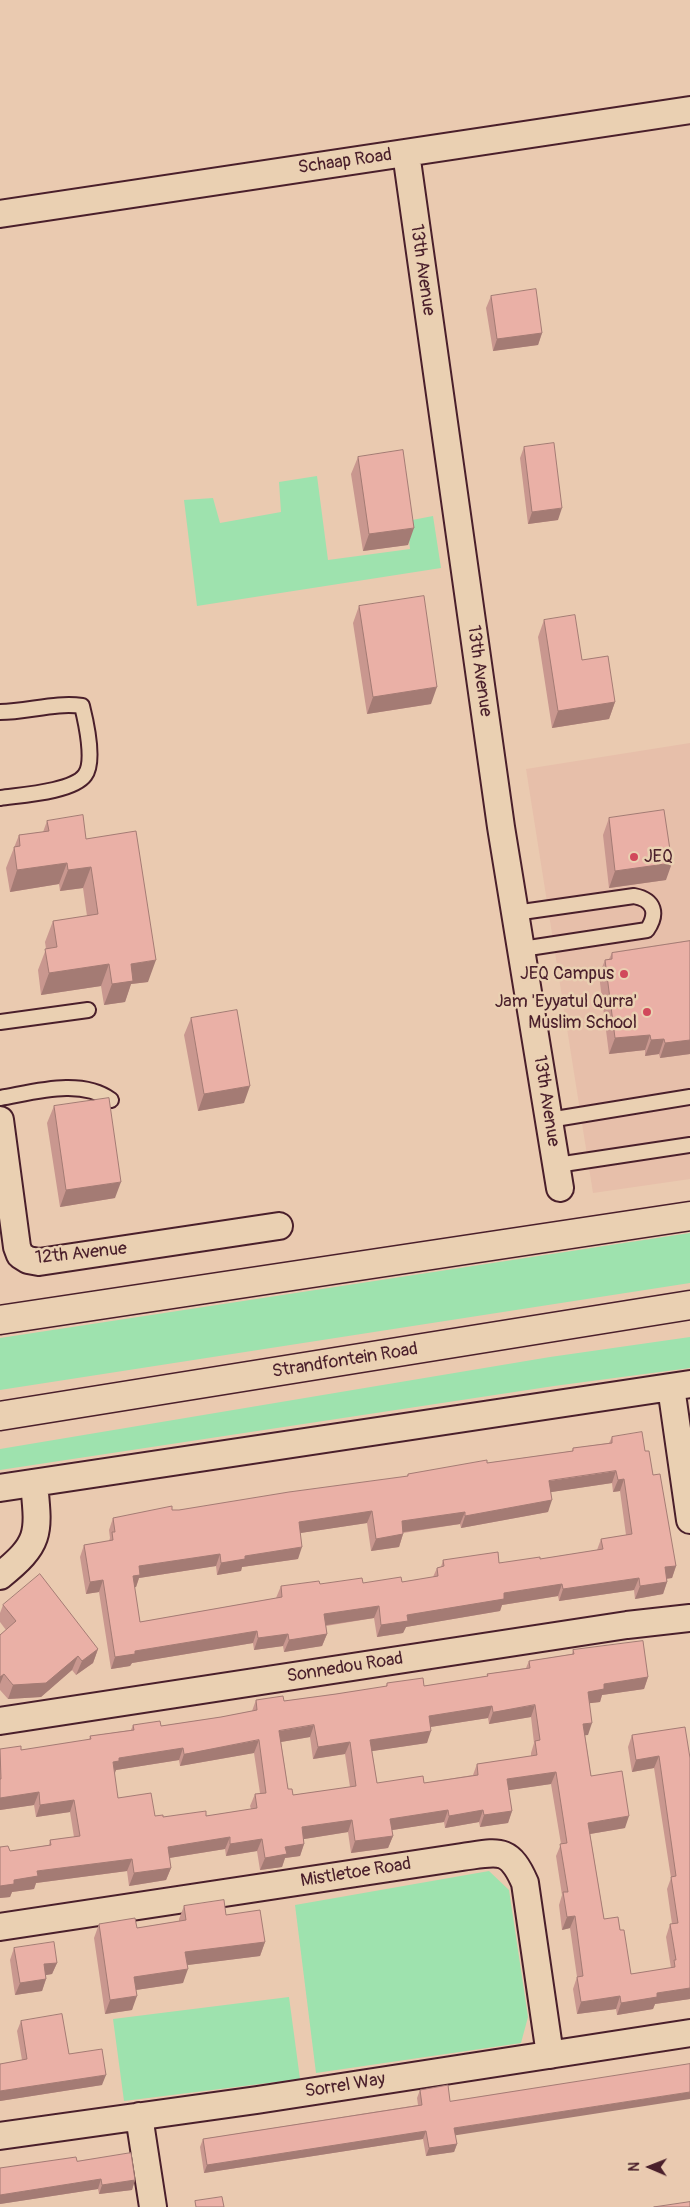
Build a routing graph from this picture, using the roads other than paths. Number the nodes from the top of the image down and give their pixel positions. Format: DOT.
graph roads {
  1 [pos="690,110"];
  2 [pos="406,153"];
  3 [pos="0,214"];
  4 [pos="0,712"];
  5 [pos="0,798"];
  6 [pos="515,913"];
  7 [pos="522,949"];
  8 [pos="88,1010"];
  9 [pos="0,1022"];
  10 [pos="690,1096"];
  11 [pos="0,1098"];
  12 [pos="112,1100"];
  13 [pos="0,1120"];
  14 [pos="549,1120"];
  15 [pos="690,1145"];
  16 [pos="559,1177"];
  17 [pos="690,1216"];
  18 [pos="279,1226"];
  19 [pos="690,1305"];
  20 [pos="0,1320"];
  21 [pos="680,1385"];
  22 [pos="0,1416"];
  23 [pos="34,1483"];
  24 [pos="0,1488"];
  25 [pos="690,1520"];
  26 [pos="0,1576"];
  27 [pos="690,1618"];
  28 [pos="0,1721"];
  29 [pos="0,1927"];
  30 [pos="690,2033"];
  31 [pos="550,2055"];
  32 [pos="139,2116"];
  33 [pos="0,2136"];
  34 [pos="153,2207"];
  1 -- 2 [label="street, Schaap Road"];
  2 -- 3 [label="street, Schaap Road"];
  2 -- 6 [label="street, 13th Avenue"];
  4 -- 5 [label="lane"];
  6 -- 7 [label="street, 13th Avenue"];
  6 -- 7 [label="lane"];
  7 -- 14 [label="street, 13th Avenue"];
  8 -- 9 [label="lane"];
  10 -- 14 [label="lane"];
  11 -- 12 [label="lane"];
  13 -- 18 [label="street, 12th Avenue"];
  14 -- 16 [label="street, 13th Avenue"];
  15 -- 16 [label="lane"];
  17 -- 20 [label="main road"];
  19 -- 22 [label="main road, Strandfontein Road"];
  21 -- 23 [label="street"];
  21 -- 25 [label="street"];
  23 -- 24 [label="street"];
  23 -- 26 [label="street"];
  27 -- 28 [label="street, Sonnedou Road"];
  29 -- 31 [label="street, Mistletoe Road"];
  30 -- 31 [label="street, Sorrel Way"];
  31 -- 32 [label="street, Sorrel Way"];
  32 -- 33 [label="street, Sorrel Way"];
  32 -- 34 [label="street"];
}
